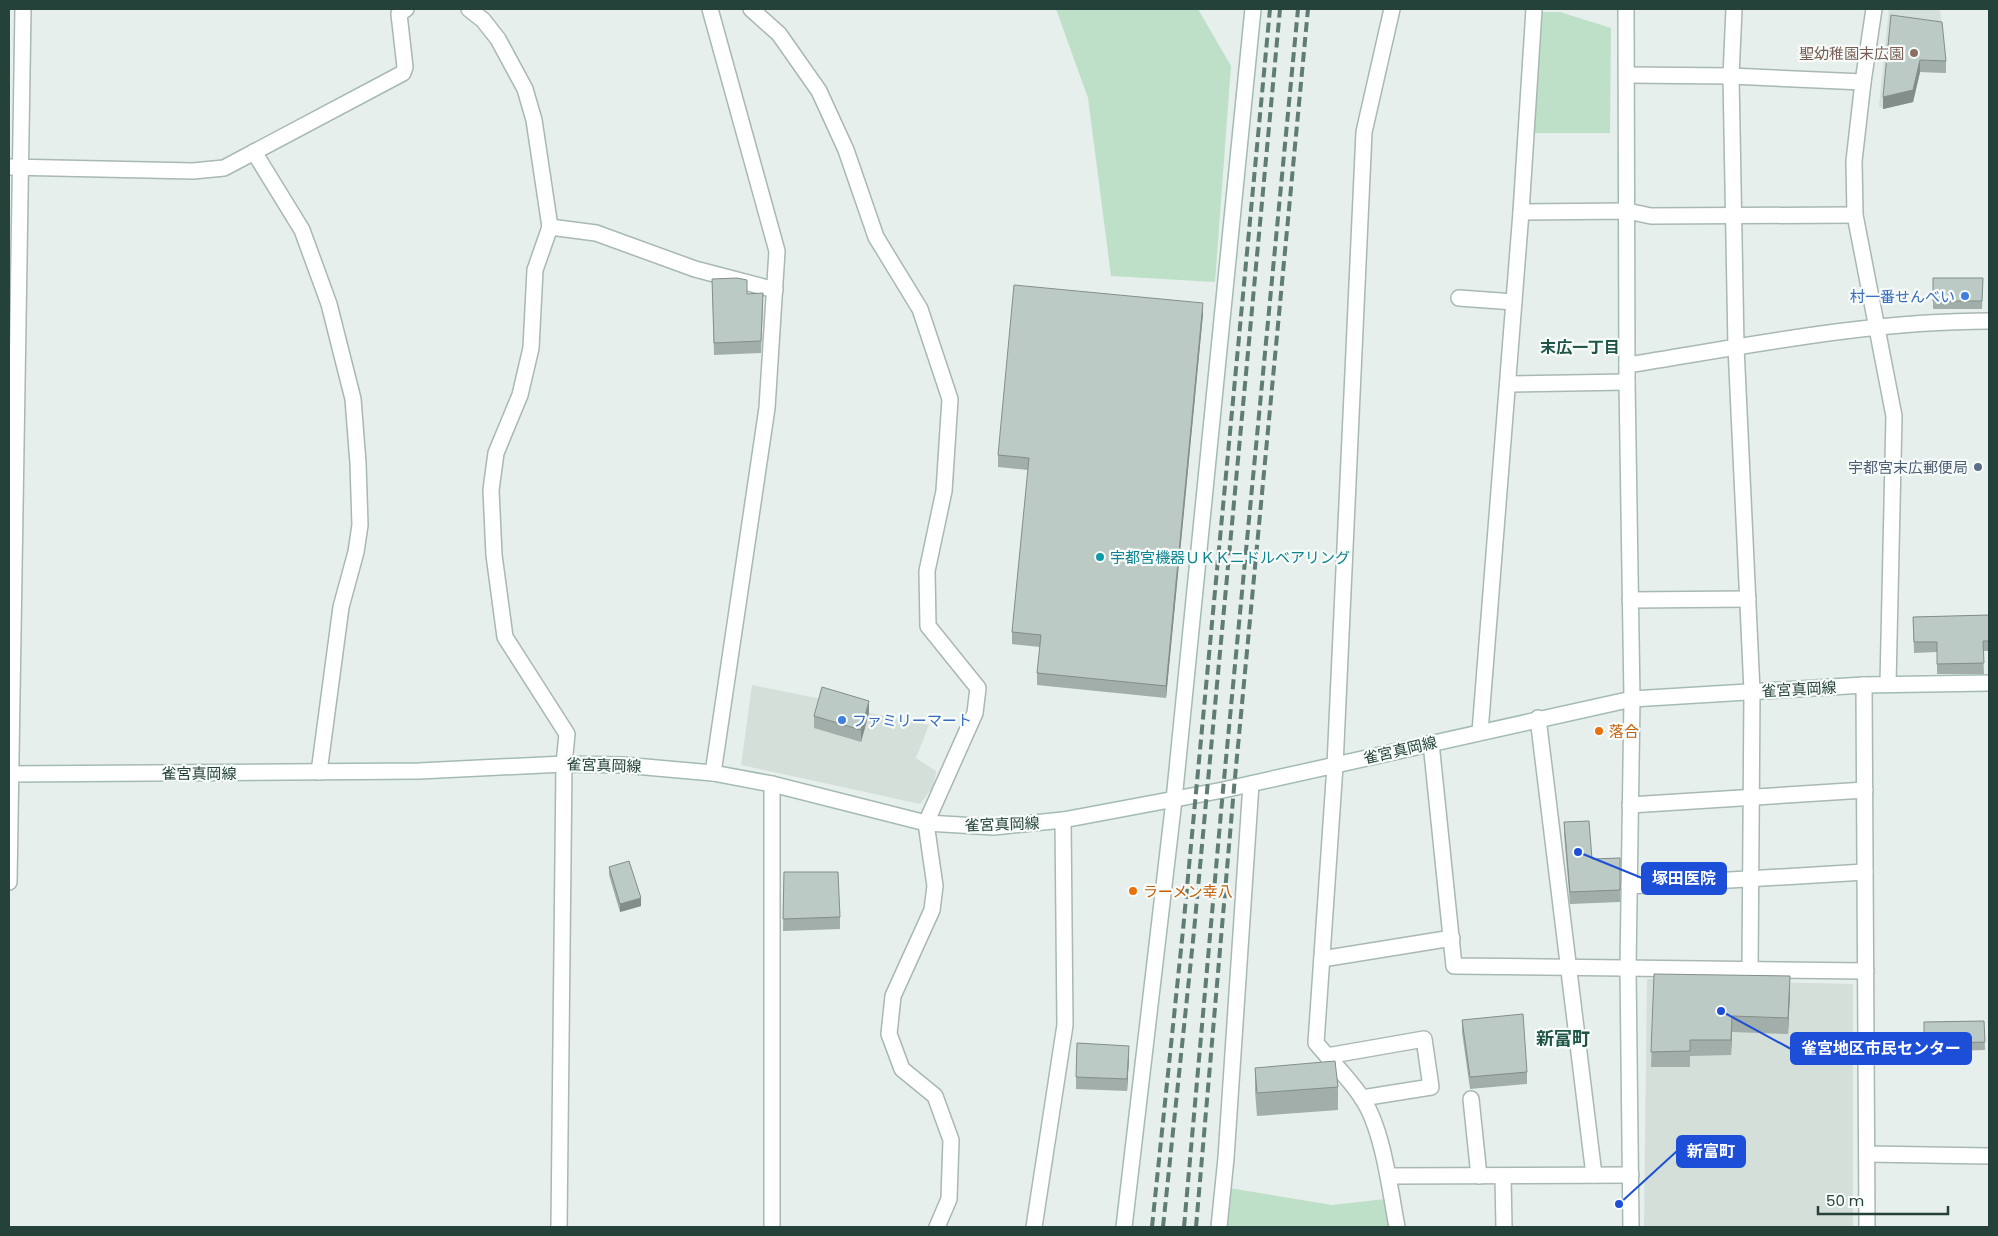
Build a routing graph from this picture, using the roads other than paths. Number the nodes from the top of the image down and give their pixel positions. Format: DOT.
graph roads {
  1 [pos="23,9"];
  2 [pos="406,9"];
  3 [pos="469,9"];
  4 [pos="710,9"];
  5 [pos="751,9"];
  6 [pos="1253,9"];
  7 [pos="1392,9"];
  8 [pos="1534,9"];
  9 [pos="1626,9"];
  10 [pos="1734,9"];
  11 [pos="1874,9"];
  12 [pos="1627,75"];
  13 [pos="1731,76"];
  14 [pos="1863,82"];
  15 [pos="254,152"];
  16 [pos="14,168"];
  17 [pos="1521,212"];
  18 [pos="1627,212"];
  19 [pos="1855,215"];
  20 [pos="1734,216"];
  21 [pos="550,227"];
  22 [pos="775,290"];
  23 [pos="1459,298"];
  24 [pos="1514,302"];
  25 [pos="1989,321"];
  26 [pos="1878,327"];
  27 [pos="1736,347"];
  28 [pos="1627,365"];
  29 [pos="1627,382"];
  30 [pos="1508,384"];
  31 [pos="1748,599"];
  32 [pos="1630,600"];
  33 [pos="1888,684"];
  34 [pos="1989,684"];
  35 [pos="1864,685"];
  36 [pos="1752,692"];
  37 [pos="1632,699"];
  38 [pos="1538,718"];
  39 [pos="1480,732"];
  40 [pos="1431,743"];
  41 [pos="564,764"];
  42 [pos="1335,766"];
  43 [pos="319,772"];
  44 [pos="713,773"];
  45 [pos="9,774"];
  46 [pos="772,784"];
  47 [pos="1250,784"];
  48 [pos="1865,790"];
  49 [pos="1751,797"];
  50 [pos="1174,800"];
  51 [pos="1630,805"];
  52 [pos="1062,820"];
  53 [pos="926,823"];
  54 [pos="1865,872"];
  55 [pos="1751,878"];
  56 [pos="9,882"];
  57 [pos="1629,886"];
  58 [pos="1452,938"];
  59 [pos="1322,959"];
  60 [pos="1568,967"];
  61 [pos="1628,968"];
  62 [pos="1750,971"];
  63 [pos="1866,971"];
  64 [pos="1327,1056"];
  65 [pos="1362,1098"];
  66 [pos="1471,1099"];
  67 [pos="1867,1154"];
  68 [pos="1989,1156"];
  69 [pos="1594,1175"];
  70 [pos="1631,1175"];
  71 [pos="1388,1176"];
  72 [pos="1479,1176"];
  73 [pos="1504,1176"];
  74 [pos="559,1227"];
  75 [pos="772,1227"];
  76 [pos="937,1227"];
  77 [pos="1034,1227"];
  78 [pos="1124,1227"];
  79 [pos="1219,1227"];
  80 [pos="1397,1227"];
  81 [pos="1504,1227"];
  82 [pos="1631,1227"];
  83 [pos="1867,1227"];
  1 -- 16 [label="street"];
  2 -- 15 [label="street"];
  3 -- 21 [label="street"];
  4 -- 22 [label="street"];
  5 -- 53 [label="street"];
  6 -- 50 [label="street"];
  7 -- 42 [label="street"];
  8 -- 17 [label="street"];
  9 -- 12 [label="street"];
  10 -- 13 [label="street"];
  11 -- 14 [label="street"];
  12 -- 13 [label="street"];
  12 -- 18 [label="street"];
  13 -- 14 [label="street"];
  13 -- 20 [label="street"];
  14 -- 19 [label="street"];
  15 -- 16 [label="street"];
  15 -- 43 [label="street"];
  16 -- 45 [label="street"];
  17 -- 18 [label="street"];
  17 -- 24 [label="street"];
  18 -- 20 [label="street"];
  18 -- 28 [label="street"];
  19 -- 20 [label="street"];
  19 -- 26 [label="street"];
  20 -- 27 [label="street"];
  21 -- 22 [label="street"];
  21 -- 41 [label="street"];
  22 -- 44 [label="street"];
  23 -- 24 [label="street"];
  24 -- 30 [label="street"];
  25 -- 26 [label="street"];
  26 -- 27 [label="street"];
  26 -- 33 [label="street"];
  27 -- 28 [label="street"];
  27 -- 31 [label="street"];
  28 -- 29 [label="street"];
  29 -- 30 [label="street"];
  29 -- 32 [label="street"];
  30 -- 39 [label="street"];
  31 -- 32 [label="street"];
  31 -- 36 [label="street"];
  32 -- 37 [label="street"];
  33 -- 34 [label="street, 雀宮真岡線"];
  33 -- 35 [label="street, 雀宮真岡線"];
  35 -- 36 [label="street, 雀宮真岡線"];
  35 -- 48 [label="street"];
  36 -- 37 [label="street, 雀宮真岡線"];
  36 -- 49 [label="street"];
  37 -- 38 [label="street, 雀宮真岡線"];
  37 -- 51 [label="street"];
  38 -- 39 [label="street, 雀宮真岡線"];
  38 -- 60 [label="street"];
  39 -- 40 [label="street, 雀宮真岡線"];
  40 -- 42 [label="street, 雀宮真岡線"];
  40 -- 58 [label="street"];
  41 -- 43 [label="street, 雀宮真岡線"];
  41 -- 44 [label="street, 雀宮真岡線"];
  41 -- 74 [label="street"];
  42 -- 47 [label="street, 雀宮真岡線"];
  42 -- 59 [label="street"];
  43 -- 45 [label="street, 雀宮真岡線"];
  44 -- 46 [label="street, 雀宮真岡線"];
  45 -- 56 [label="street"];
  46 -- 53 [label="street, 雀宮真岡線"];
  46 -- 75 [label="street"];
  47 -- 50 [label="street, 雀宮真岡線"];
  47 -- 79 [label="street"];
  48 -- 49 [label="street"];
  48 -- 54 [label="street"];
  49 -- 51 [label="street"];
  49 -- 55 [label="street"];
  50 -- 52 [label="street, 雀宮真岡線"];
  50 -- 78 [label="street"];
  51 -- 57 [label="street"];
  52 -- 53 [label="street, 雀宮真岡線"];
  52 -- 77 [label="street"];
  53 -- 76 [label="street"];
  54 -- 55 [label="street"];
  54 -- 63 [label="street"];
  55 -- 57 [label="street"];
  55 -- 62 [label="street"];
  57 -- 61 [label="street"];
  58 -- 59 [label="street"];
  58 -- 60 [label="street"];
  59 -- 64 [label="street"];
  60 -- 61 [label="street"];
  60 -- 69 [label="street"];
  61 -- 62 [label="street"];
  61 -- 70 [label="street"];
  62 -- 63 [label="street"];
  63 -- 67 [label="street"];
  64 -- 65 [label="street"];
  64 -- 65 [label="street"];
  65 -- 71 [label="street"];
  66 -- 72 [label="street"];
  67 -- 68 [label="street"];
  67 -- 83 [label="street"];
  69 -- 70 [label="street"];
  69 -- 73 [label="street"];
  70 -- 82 [label="street"];
  71 -- 72 [label="street"];
  71 -- 80 [label="street"];
  72 -- 73 [label="street"];
  73 -- 81 [label="street"];
}
